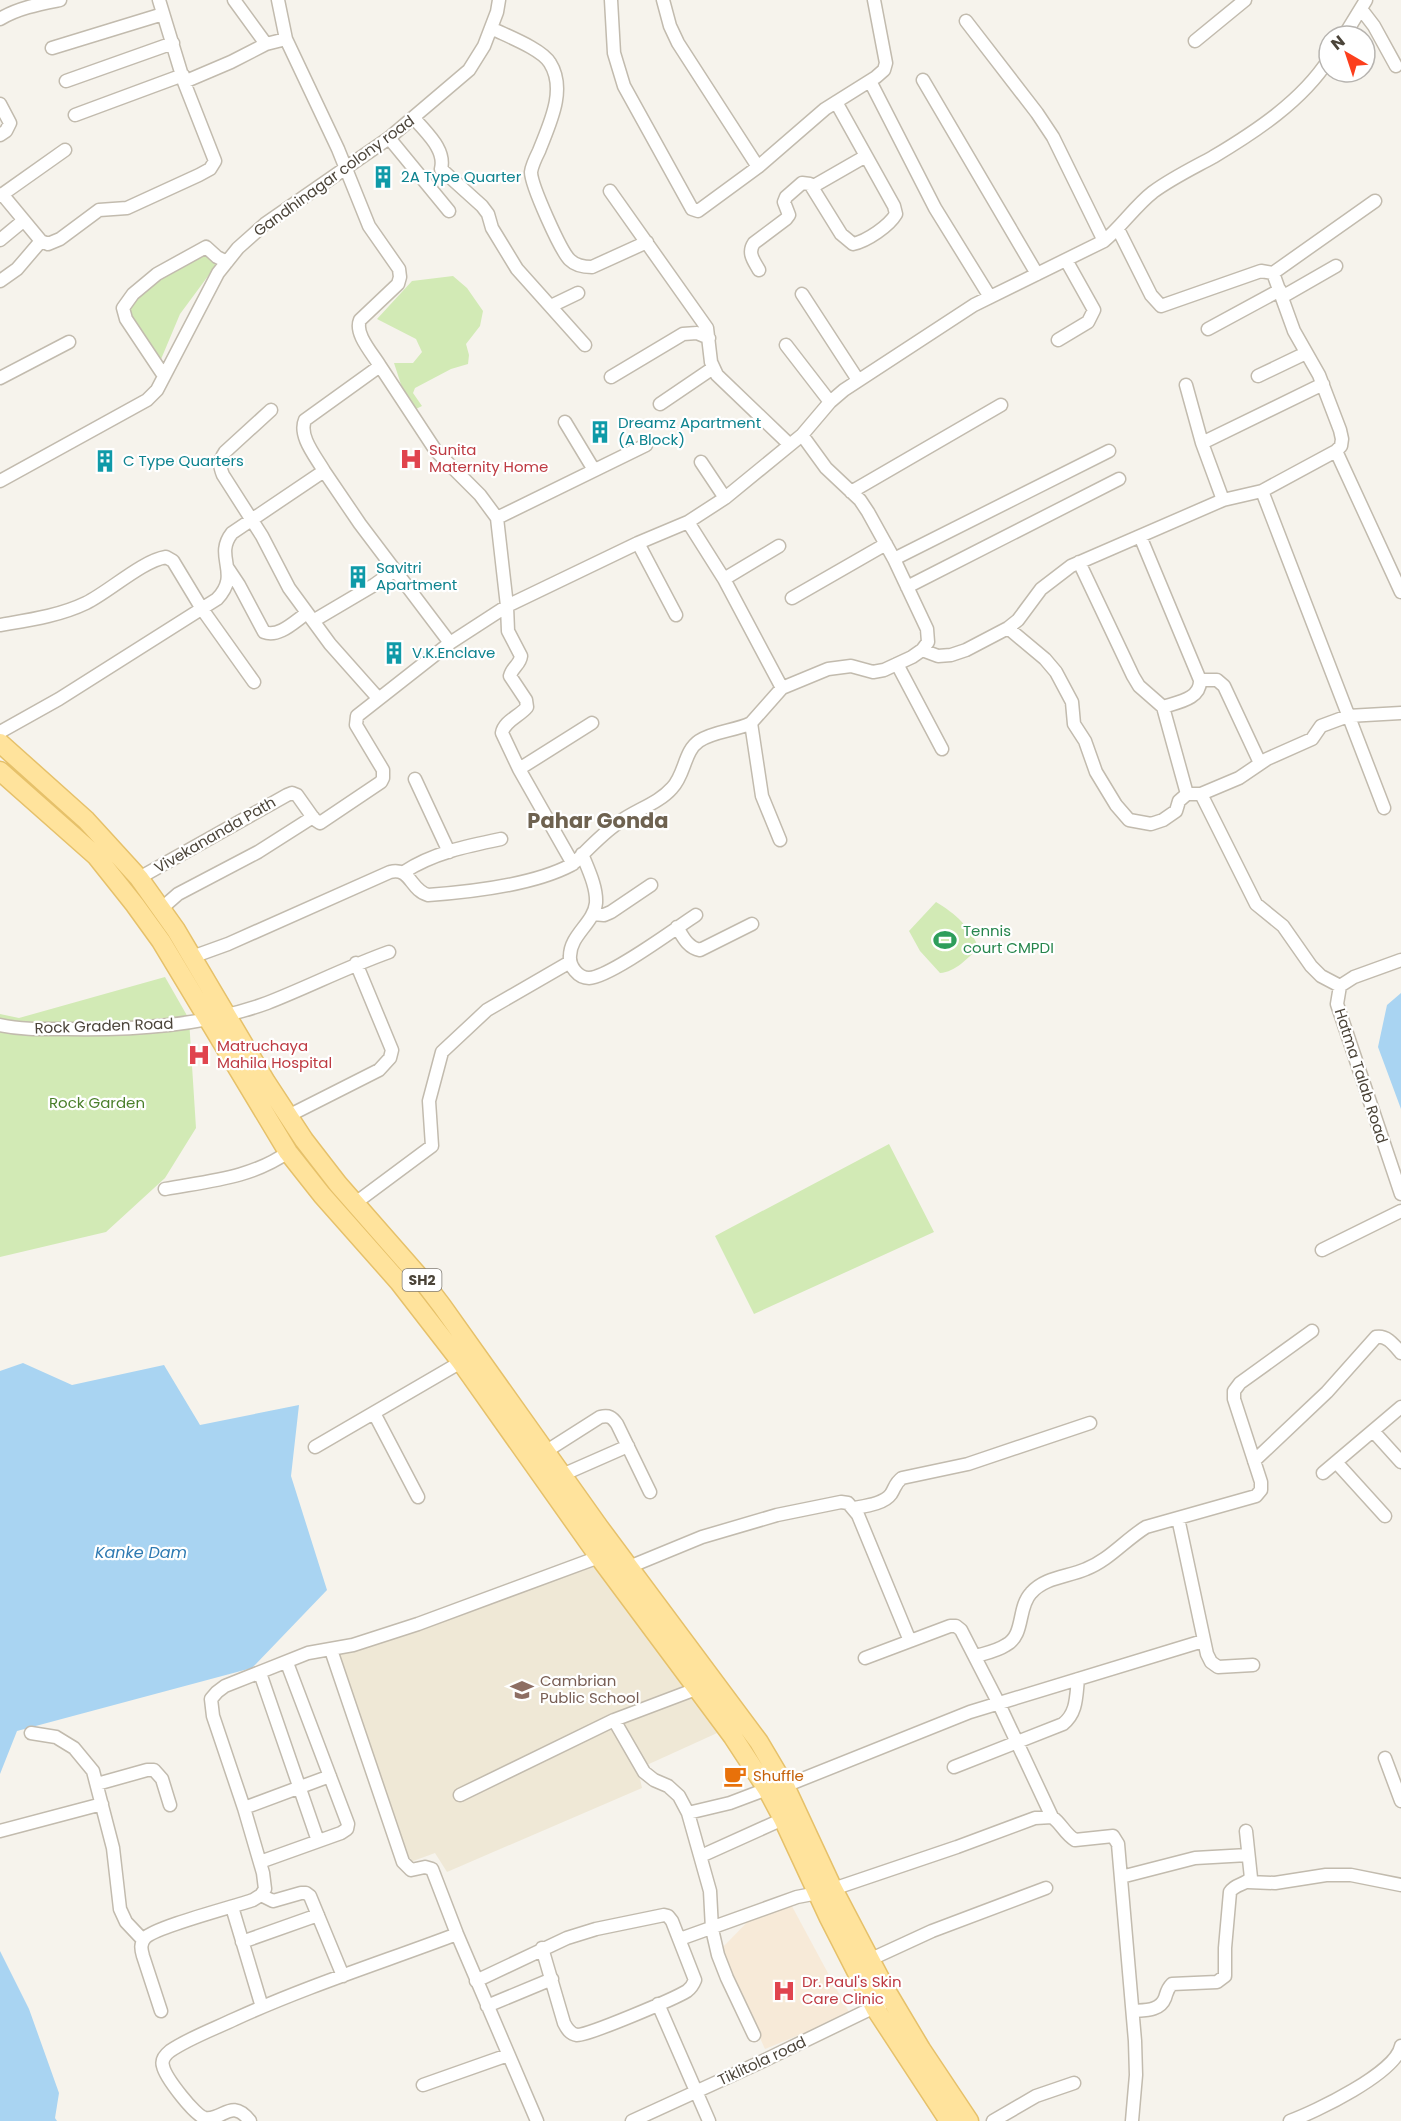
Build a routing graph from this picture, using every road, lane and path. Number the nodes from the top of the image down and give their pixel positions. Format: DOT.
graph roads {
  1 [pos="60,0"];
  2 [pos="159,0"];
  3 [pos="234,0"];
  4 [pos="278,0"];
  5 [pos="499,0"];
  6 [pos="611,0"];
  7 [pos="663,0"];
  8 [pos="874,0"];
  9 [pos="1245,0"];
  10 [pos="1364,4"];
  11 [pos="163,14"];
  12 [pos="0,19"];
  13 [pos="966,21"];
  14 [pos="1352,24"];
  15 [pos="491,28"];
  16 [pos="286,39"];
  17 [pos="1195,41"];
  18 [pos="173,43"];
  19 [pos="266,44"];
  20 [pos="52,48"];
  21 [pos="1396,66"];
  22 [pos="1317,73"];
  23 [pos="184,79"];
  24 [pos="923,80"];
  25 [pos="66,81"];
  26 [pos="870,81"];
  27 [pos="836,102"];
  28 [pos="0,104"];
  29 [pos="75,115"];
  30 [pos="414,118"];
  31 [pos="0,135"];
  32 [pos="389,138"];
  33 [pos="65,150"];
  34 [pos="866,156"];
  35 [pos="758,167"];
  36 [pos="346,169"];
  37 [pos="812,187"];
  38 [pos="610,191"];
  39 [pos="1,195"];
  40 [pos="1375,201"];
  41 [pos="449,210"];
  42 [pos="23,221"];
  43 [pos="1118,229"];
  44 [pos="0,240"];
  45 [pos="41,241"];
  46 [pos="1104,241"];
  47 [pos="646,242"];
  48 [pos="1066,260"];
  49 [pos="227,262"];
  50 [pos="1336,266"];
  51 [pos="759,270"];
  52 [pos="1273,273"];
  53 [pos="1037,274"];
  54 [pos="0,281"];
  55 [pos="578,293"];
  56 [pos="1281,293"];
  57 [pos="802,294"];
  58 [pos="990,297"];
  59 [pos="551,306"];
  60 [pos="1208,329"];
  61 [pos="710,338"];
  62 [pos="1058,340"];
  63 [pos="69,342"];
  64 [pos="585,345"];
  65 [pos="786,345"];
  66 [pos="1306,353"];
  67 [pos="380,366"];
  68 [pos="713,368"];
  69 [pos="164,376"];
  70 [pos="1258,376"];
  71 [pos="611,377"];
  72 [pos="0,378"];
  73 [pos="858,380"];
  74 [pos="1323,384"];
  75 [pos="1186,385"];
  76 [pos="830,402"];
  77 [pos="660,404"];
  78 [pos="1001,405"];
  79 [pos="271,410"];
  80 [pos="564,422"];
  81 [pos="802,435"];
  82 [pos="1202,443"];
  83 [pos="789,444"];
  84 [pos="646,445"];
  85 [pos="1109,451"];
  86 [pos="1336,451"];
  87 [pos="701,462"];
  88 [pos="594,470"];
  89 [pos="324,471"];
  90 [pos="1119,479"];
  91 [pos="0,481"];
  92 [pos="1262,491"];
  93 [pos="851,492"];
  94 [pos="725,498"];
  95 [pos="1223,500"];
  96 [pos="497,518"];
  97 [pos="252,519"];
  98 [pos="688,522"];
  99 [pos="1140,536"];
  100 [pos="638,543"];
  101 [pos="886,544"];
  102 [pos="778,546"];
  103 [pos="894,559"];
  104 [pos="1079,562"];
  105 [pos="227,567"];
  106 [pos="395,570"];
  107 [pos="724,579"];
  108 [pos="906,587"];
  109 [pos="1401,592"];
  110 [pos="792,598"];
  111 [pos="507,606"];
  112 [pos="202,609"];
  113 [pos="676,615"];
  114 [pos="310,617"];
  115 [pos="0,625"];
  116 [pos="1008,628"];
  117 [pos="450,642"];
  118 [pos="922,650"];
  119 [pos="897,664"];
  120 [pos="1200,680"];
  121 [pos="254,682"];
  122 [pos="782,688"];
  123 [pos="378,698"];
  124 [pos="1163,707"];
  125 [pos="1401,713"];
  126 [pos="1348,716"];
  127 [pos="592,723"];
  128 [pos="751,723"];
  129 [pos="0,732"];
  130 [pos="0,743"];
  131 [pos="942,749"];
  132 [pos="1260,763"];
  133 [pos="519,769"];
  134 [pos="0,771"];
  135 [pos="415,780"];
  136 [pos="1187,794"];
  137 [pos="1202,794"];
  138 [pos="1384,808"];
  139 [pos="313,817"];
  140 [pos="501,839"];
  141 [pos="780,840"];
  142 [pos="449,852"];
  143 [pos="582,854"];
  144 [pos="573,864"];
  145 [pos="404,872"];
  146 [pos="139,878"];
  147 [pos="651,885"];
  148 [pos="162,908"];
  149 [pos="592,914"];
  150 [pos="696,915"];
  151 [pos="752,924"];
  152 [pos="677,927"];
  153 [pos="389,952"];
  154 [pos="192,957"];
  155 [pos="1401,960"];
  156 [pos="570,962"];
  157 [pos="356,963"];
  158 [pos="1340,986"];
  159 [pos="217,1016"];
  160 [pos="0,1025"];
  161 [pos="288,1116"];
  162 [pos="288,1152"];
  163 [pos="165,1189"];
  164 [pos="1401,1194"];
  165 [pos="354,1204"];
  166 [pos="1401,1212"];
  167 [pos="1322,1250"];
  168 [pos="1312,1331"];
  169 [pos="1401,1353"];
  170 [pos="461,1362"];
  171 [pos="1401,1407"];
  172 [pos="374,1413"];
  173 [pos="1090,1423"];
  174 [pos="1373,1431"];
  175 [pos="628,1446"];
  176 [pos="315,1447"];
  177 [pos="545,1452"];
  178 [pos="1254,1461"];
  179 [pos="1336,1462"];
  180 [pos="1401,1462"];
  181 [pos="1323,1473"];
  182 [pos="562,1475"];
  183 [pos="650,1492"];
  184 [pos="418,1497"];
  185 [pos="854,1508"];
  186 [pos="1385,1516"];
  187 [pos="1178,1518"];
  188 [pos="599,1557"];
  189 [pos="629,1567"];
  190 [pos="910,1641"];
  191 [pos="1203,1641"];
  192 [pos="331,1650"];
  193 [pos="976,1656"];
  194 [pos="865,1658"];
  195 [pos="287,1663"];
  196 [pos="1253,1665"];
  197 [pos="260,1673"];
  198 [pos="1078,1679"];
  199 [pos="696,1689"];
  200 [pos="999,1704"];
  201 [pos="614,1720"];
  202 [pos="31,1733"];
  203 [pos="1017,1742"];
  204 [pos="1385,1758"];
  205 [pos="954,1767"];
  206 [pos="330,1776"];
  207 [pos="97,1784"];
  208 [pos="300,1787"];
  209 [pos="776,1788"];
  210 [pos="460,1795"];
  211 [pos="1401,1801"];
  212 [pos="102,1804"];
  213 [pos="170,1805"];
  214 [pos="244,1808"];
  215 [pos="688,1813"];
  216 [pos="1052,1816"];
  217 [pos="783,1819"];
  218 [pos="0,1831"];
  219 [pos="1246,1831"];
  220 [pos="318,1841"];
  221 [pos="1248,1855"];
  222 [pos="701,1856"];
  223 [pos="260,1862"];
  224 [pos="1121,1877"];
  225 [pos="1248,1882"];
  226 [pos="1401,1885"];
  227 [pos="1046,1888"];
  228 [pos="826,1891"];
  229 [pos="261,1895"];
  230 [pos="232,1907"];
  231 [pos="318,1916"];
  232 [pos="712,1929"];
  233 [pos="457,1934"];
  234 [pos="680,1939"];
  235 [pos="143,1940"];
  236 [pos="242,1942"];
  237 [pos="542,1948"];
  238 [pos="869,1960"];
  239 [pos="343,1977"];
  240 [pos="552,1979"];
  241 [pos="476,1981"];
  242 [pos="658,2004"];
  243 [pos="883,2004"];
  244 [pos="487,2006"];
  245 [pos="262,2007"];
  246 [pos="161,2011"];
  247 [pos="1133,2011"];
  248 [pos="754,2035"];
  249 [pos="1401,2046"];
  250 [pos="508,2055"];
  251 [pos="1074,2083"];
  252 [pos="423,2085"];
  253 [pos="698,2091"];
  254 [pos="1293,2120"];
  255 [pos="250,2121"];
  256 [pos="537,2121"];
  257 [pos="632,2121"];
  258 [pos="710,2121"];
  259 [pos="949,2121"];
  260 [pos="969,2121"];
  261 [pos="993,2121"];
  262 [pos="1132,2121"];
  1 -- 12 [label="street"];
  2 -- 11 [label="street"];
  3 -- 19 [label="street"];
  4 -- 16 [label="street"];
  5 -- 15 [label="street, Gandhinagar colony road"];
  6 -- 35 [label="street"];
  7 -- 35 [label="street"];
  8 -- 26 [label="street"];
  9 -- 17 [label="street"];
  10 -- 14 [label="street"];
  10 -- 21 [label="street"];
  11 -- 18 [label="street"];
  11 -- 20 [label="street"];
  13 -- 46 [label="street"];
  15 -- 30 [label="street, Gandhinagar colony road"];
  15 -- 47 [label="street"];
  16 -- 19 [label="street"];
  16 -- 36 [label="street"];
  18 -- 23 [label="street"];
  18 -- 25 [label="street"];
  19 -- 23 [label="street"];
  22 -- 43 [label="street"];
  23 -- 29 [label="street"];
  23 -- 45 [label="street"];
  24 -- 53 [label="street"];
  26 -- 27 [label="street"];
  26 -- 58 [label="street"];
  27 -- 34 [label="street"];
  27 -- 35 [label="street"];
  28 -- 31 [label="street"];
  30 -- 32 [label="street, Gandhinagar colony road"];
  30 -- 59 [label="street"];
  32 -- 36 [label="street, Gandhinagar colony road"];
  32 -- 41 [label="street"];
  33 -- 39 [label="street"];
  34 -- 37 [label="street"];
  34 -- 37 [label="street"];
  36 -- 49 [label="street, Gandhinagar colony road"];
  36 -- 67 [label="street"];
  37 -- 51 [label="street"];
  38 -- 47 [label="street"];
  39 -- 42 [label="street"];
  40 -- 52 [label="street"];
  42 -- 44 [label="street"];
  42 -- 45 [label="street"];
  43 -- 46 [label="street"];
  43 -- 52 [label="street"];
  45 -- 54 [label="street"];
  46 -- 48 [label="street"];
  47 -- 61 [label="street"];
  48 -- 53 [label="street"];
  48 -- 62 [label="street"];
  49 -- 69 [label="street, Gandhinagar colony road"];
  49 -- 69 [label="street"];
  50 -- 56 [label="street"];
  52 -- 56 [label="street"];
  53 -- 58 [label="street"];
  55 -- 59 [label="street"];
  56 -- 60 [label="street"];
  56 -- 66 [label="street"];
  57 -- 73 [label="street"];
  58 -- 73 [label="street"];
  59 -- 64 [label="street"];
  61 -- 68 [label="street"];
  61 -- 71 [label="street"];
  63 -- 72 [label="street"];
  65 -- 76 [label="street"];
  66 -- 70 [label="street"];
  66 -- 74 [label="street"];
  67 -- 89 [label="street"];
  67 -- 96 [label="street"];
  68 -- 77 [label="street"];
  68 -- 83 [label="street"];
  69 -- 91 [label="street, Gandhinagar colony road"];
  73 -- 76 [label="street"];
  74 -- 82 [label="street"];
  74 -- 86 [label="street"];
  75 -- 82 [label="street"];
  76 -- 81 [label="street"];
  78 -- 93 [label="street"];
  79 -- 97 [label="street"];
  80 -- 88 [label="street"];
  81 -- 83 [label="street"];
  81 -- 93 [label="street"];
  82 -- 95 [label="street"];
  83 -- 94 [label="street"];
  84 -- 88 [label="street"];
  85 -- 103 [label="street"];
  86 -- 92 [label="street"];
  86 -- 109 [label="street"];
  87 -- 94 [label="street"];
  88 -- 96 [label="street"];
  89 -- 97 [label="street"];
  89 -- 106 [label="street"];
  90 -- 108 [label="street"];
  92 -- 95 [label="street"];
  92 -- 126 [label="street"];
  93 -- 101 [label="street"];
  94 -- 98 [label="street"];
  95 -- 99 [label="street"];
  96 -- 111 [label="street"];
  97 -- 105 [label="street"];
  97 -- 114 [label="street"];
  98 -- 100 [label="street"];
  98 -- 107 [label="street"];
  99 -- 104 [label="street"];
  99 -- 120 [label="street"];
  100 -- 111 [label="street"];
  100 -- 113 [label="street"];
  101 -- 103 [label="street"];
  101 -- 110 [label="street"];
  102 -- 107 [label="street"];
  103 -- 108 [label="street"];
  104 -- 116 [label="street"];
  104 -- 124 [label="street"];
  105 -- 112 [label="street"];
  105 -- 114 [label="street"];
  106 -- 114 [label="street"];
  106 -- 117 [label="street"];
  107 -- 122 [label="street"];
  108 -- 118 [label="street"];
  111 -- 117 [label="street"];
  111 -- 133 [label="street"];
  112 -- 115 [label="street"];
  112 -- 121 [label="street"];
  112 -- 129 [label="street"];
  114 -- 123 [label="street"];
  116 -- 118 [label="street"];
  116 -- 136 [label="street"];
  117 -- 123 [label="street"];
  118 -- 119 [label="street"];
  119 -- 122 [label="street"];
  119 -- 131 [label="street"];
  120 -- 124 [label="street"];
  120 -- 132 [label="street"];
  122 -- 128 [label="street"];
  123 -- 139 [label="street"];
  124 -- 136 [label="street"];
  125 -- 126 [label="street"];
  126 -- 132 [label="street"];
  126 -- 138 [label="street"];
  127 -- 133 [label="street"];
  128 -- 141 [label="street"];
  128 -- 143 [label="street"];
  130 -- 146 [label="main road, SH2"];
  132 -- 137 [label="street"];
  133 -- 144 [label="street"];
  134 -- 159 [label="main road, SH2"];
  135 -- 142 [label="street"];
  136 -- 137 [label="street"];
  137 -- 158 [label="street"];
  139 -- 146 [label="street, Vivekananda Path"];
  139 -- 148 [label="street"];
  140 -- 142 [label="street"];
  142 -- 145 [label="street"];
  143 -- 144 [label="street"];
  143 -- 149 [label="street"];
  144 -- 145 [label="street"];
  145 -- 154 [label="street"];
  146 -- 148 [label="main road, SH2"];
  147 -- 149 [label="street"];
  148 -- 154 [label="main road, SH2"];
  149 -- 156 [label="street"];
  150 -- 152 [label="street"];
  151 -- 152 [label="street"];
  152 -- 156 [label="street"];
  153 -- 157 [label="street, Rock Graden Road"];
  154 -- 159 [label="main road, SH2"];
  155 -- 158 [label="street, Hatma Talab Road"];
  156 -- 165 [label="street"];
  157 -- 159 [label="street, Rock Graden Road"];
  157 -- 161 [label="street"];
  158 -- 164 [label="street, Hatma Talab Road"];
  159 -- 160 [label="street, Rock Graden Road"];
  159 -- 161 [label="main road, SH2"];
  159 -- 162 [label="main road, SH2"];
  161 -- 165 [label="main road, SH2"];
  162 -- 163 [label="street"];
  162 -- 170 [label="main road, SH2"];
  165 -- 177 [label="main road, SH2"];
  166 -- 167 [label="street"];
  168 -- 178 [label="street"];
  169 -- 178 [label="street"];
  170 -- 172 [label="street"];
  170 -- 188 [label="main road, SH2"];
  171 -- 174 [label="street"];
  172 -- 176 [label="street"];
  172 -- 184 [label="street"];
  173 -- 185 [label="street"];
  174 -- 179 [label="street"];
  174 -- 180 [label="street"];
  175 -- 177 [label="street"];
  175 -- 182 [label="street"];
  175 -- 183 [label="street"];
  177 -- 182 [label="main road, SH2"];
  178 -- 187 [label="street"];
  179 -- 181 [label="street"];
  179 -- 186 [label="street"];
  182 -- 189 [label="main road, SH2"];
  185 -- 189 [label="street"];
  185 -- 190 [label="street"];
  187 -- 191 [label="street"];
  187 -- 193 [label="street"];
  188 -- 192 [label="street"];
  188 -- 199 [label="main road, SH2"];
  189 -- 209 [label="main road, SH2"];
  190 -- 193 [label="street"];
  190 -- 194 [label="street"];
  191 -- 196 [label="street"];
  191 -- 198 [label="street"];
  192 -- 195 [label="street"];
  192 -- 233 [label="street"];
  193 -- 200 [label="street"];
  195 -- 197 [label="street"];
  195 -- 206 [label="street"];
  197 -- 208 [label="street"];
  197 -- 214 [label="street"];
  198 -- 200 [label="street"];
  198 -- 203 [label="street"];
  199 -- 201 [label="street"];
  199 -- 209 [label="main road, SH2"];
  200 -- 203 [label="street"];
  200 -- 209 [label="street"];
  201 -- 210 [label="street"];
  201 -- 215 [label="street"];
  202 -- 207 [label="street"];
  203 -- 205 [label="street"];
  203 -- 216 [label="street"];
  204 -- 211 [label="street"];
  206 -- 208 [label="street"];
  206 -- 220 [label="street"];
  207 -- 212 [label="street"];
  207 -- 213 [label="street"];
  208 -- 214 [label="street"];
  208 -- 220 [label="street"];
  209 -- 215 [label="street"];
  209 -- 217 [label="main road, SH2"];
  209 -- 228 [label="main road, SH2"];
  212 -- 218 [label="street"];
  212 -- 235 [label="street"];
  214 -- 223 [label="street"];
  215 -- 222 [label="street"];
  216 -- 224 [label="street"];
  216 -- 228 [label="street"];
  217 -- 222 [label="street"];
  217 -- 228 [label="main road, SH2"];
  219 -- 221 [label="street"];
  220 -- 223 [label="street"];
  221 -- 224 [label="street"];
  221 -- 225 [label="street"];
  222 -- 232 [label="street"];
  223 -- 229 [label="street"];
  224 -- 247 [label="street"];
  225 -- 226 [label="street"];
  225 -- 247 [label="street"];
  227 -- 238 [label="street"];
  228 -- 232 [label="street"];
  228 -- 238 [label="main road, SH2"];
  228 -- 243 [label="main road, SH2"];
  229 -- 230 [label="street"];
  229 -- 231 [label="street"];
  230 -- 235 [label="street"];
  230 -- 236 [label="street"];
  231 -- 236 [label="street"];
  231 -- 239 [label="street"];
  232 -- 234 [label="street"];
  232 -- 248 [label="street"];
  233 -- 239 [label="street"];
  233 -- 241 [label="street"];
  234 -- 237 [label="street"];
  234 -- 242 [label="street"];
  235 -- 246 [label="street"];
  236 -- 245 [label="street"];
  237 -- 240 [label="street"];
  237 -- 241 [label="street"];
  238 -- 243 [label="main road, SH2"];
  239 -- 245 [label="street"];
  240 -- 242 [label="street"];
  240 -- 244 [label="street"];
  241 -- 244 [label="street"];
  242 -- 253 [label="street"];
  243 -- 253 [label="street, Tiklitola road"];
  243 -- 259 [label="main road, SH2"];
  243 -- 260 [label="main road, SH2"];
  244 -- 250 [label="street"];
  245 -- 255 [label="street"];
  247 -- 262 [label="street"];
  249 -- 254 [label="street"];
  250 -- 252 [label="street"];
  250 -- 256 [label="street"];
  251 -- 261 [label="street"];
  253 -- 257 [label="street, Tiklitola road"];
  253 -- 258 [label="street"];
}
